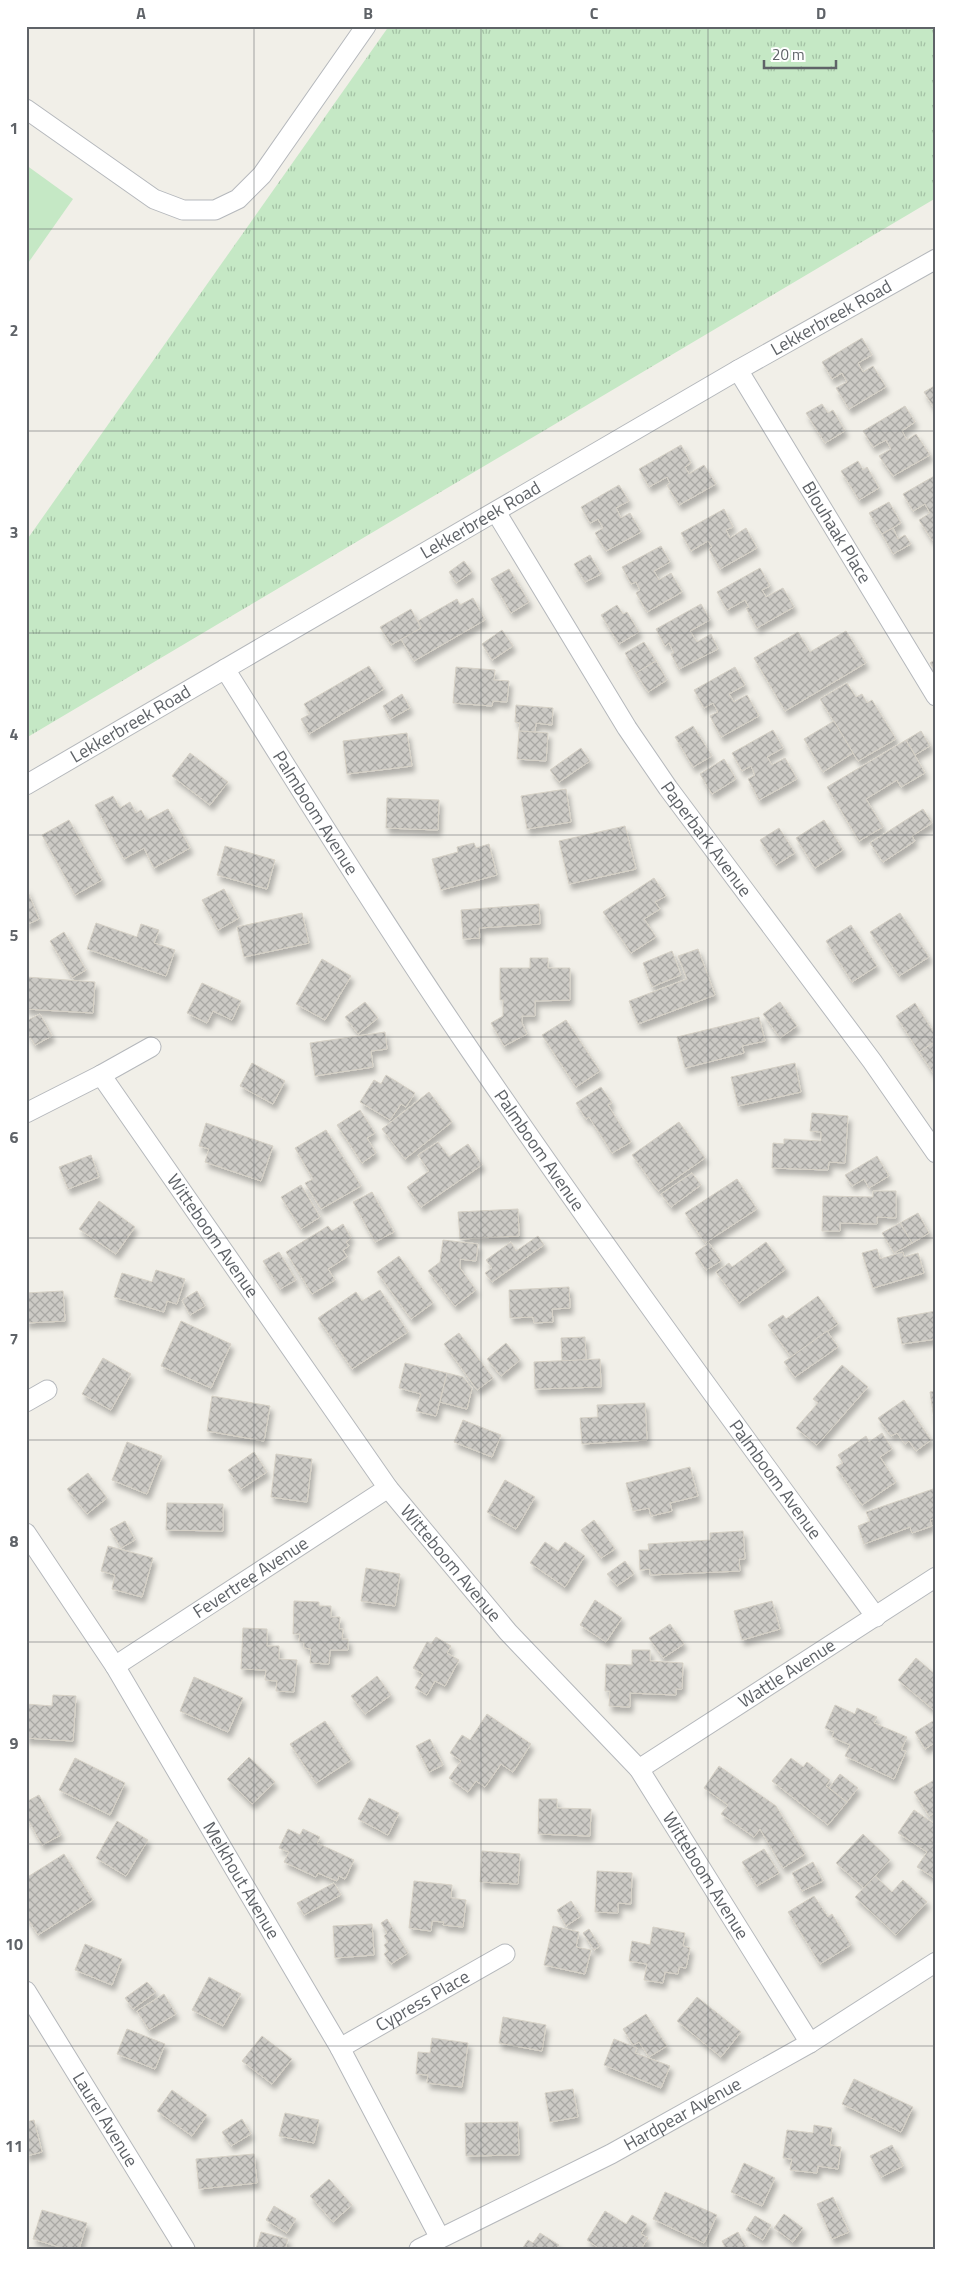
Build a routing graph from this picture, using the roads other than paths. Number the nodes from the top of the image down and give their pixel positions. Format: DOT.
graph roads {
  1 [pos="366,26"];
  2 [pos="26,109"];
  3 [pos="936,258"];
  4 [pos="738,370"];
  5 [pos="496,512"];
  6 [pos="225,669"];
  7 [pos="936,696"];
  8 [pos="26,785"];
  9 [pos="152,1047"];
  10 [pos="101,1075"];
  11 [pos="26,1113"];
  12 [pos="936,1153"];
  13 [pos="47,1390"];
  14 [pos="26,1402"];
  15 [pos="388,1488"];
  16 [pos="26,1533"];
  17 [pos="936,1578"];
  18 [pos="876,1617"];
  19 [pos="115,1666"];
  20 [pos="639,1769"];
  21 [pos="505,1954"];
  22 [pos="936,1962"];
  23 [pos="26,1990"];
  24 [pos="810,2043"];
  25 [pos="340,2048"];
  26 [pos="440,2238"];
  27 [pos="185,2249"];
  28 [pos="419,2249"];
  1 -- 2 [label="street"];
  3 -- 4 [label="street, Lekkerbreek Road"];
  4 -- 5 [label="street, Lekkerbreek Road"];
  4 -- 7 [label="street, Blouhaak Place"];
  5 -- 6 [label="street, Lekkerbreek Road"];
  5 -- 12 [label="street, Paperbark Avenue"];
  6 -- 8 [label="street, Lekkerbreek Road"];
  6 -- 18 [label="street, Palmboom Avenue"];
  9 -- 10 [label="street"];
  10 -- 11 [label="street"];
  10 -- 15 [label="street, Witteboom Avenue"];
  13 -- 14 [label="street"];
  15 -- 19 [label="street, Fevertree Avenue"];
  15 -- 20 [label="street, Witteboom Avenue"];
  16 -- 19 [label="street, Melkhout Avenue"];
  17 -- 18 [label="street, Wattle Avenue"];
  18 -- 20 [label="street, Wattle Avenue"];
  19 -- 25 [label="street, Melkhout Avenue"];
  20 -- 24 [label="street, Witteboom Avenue"];
  21 -- 25 [label="street, Cypress Place"];
  22 -- 24 [label="street, Hardpear Avenue"];
  23 -- 27 [label="street, Laurel Avenue"];
  24 -- 26 [label="street, Hardpear Avenue"];
  25 -- 26 [label="street, Melkhout Avenue"];
  26 -- 28 [label="street, Hardpear Avenue"];
}
